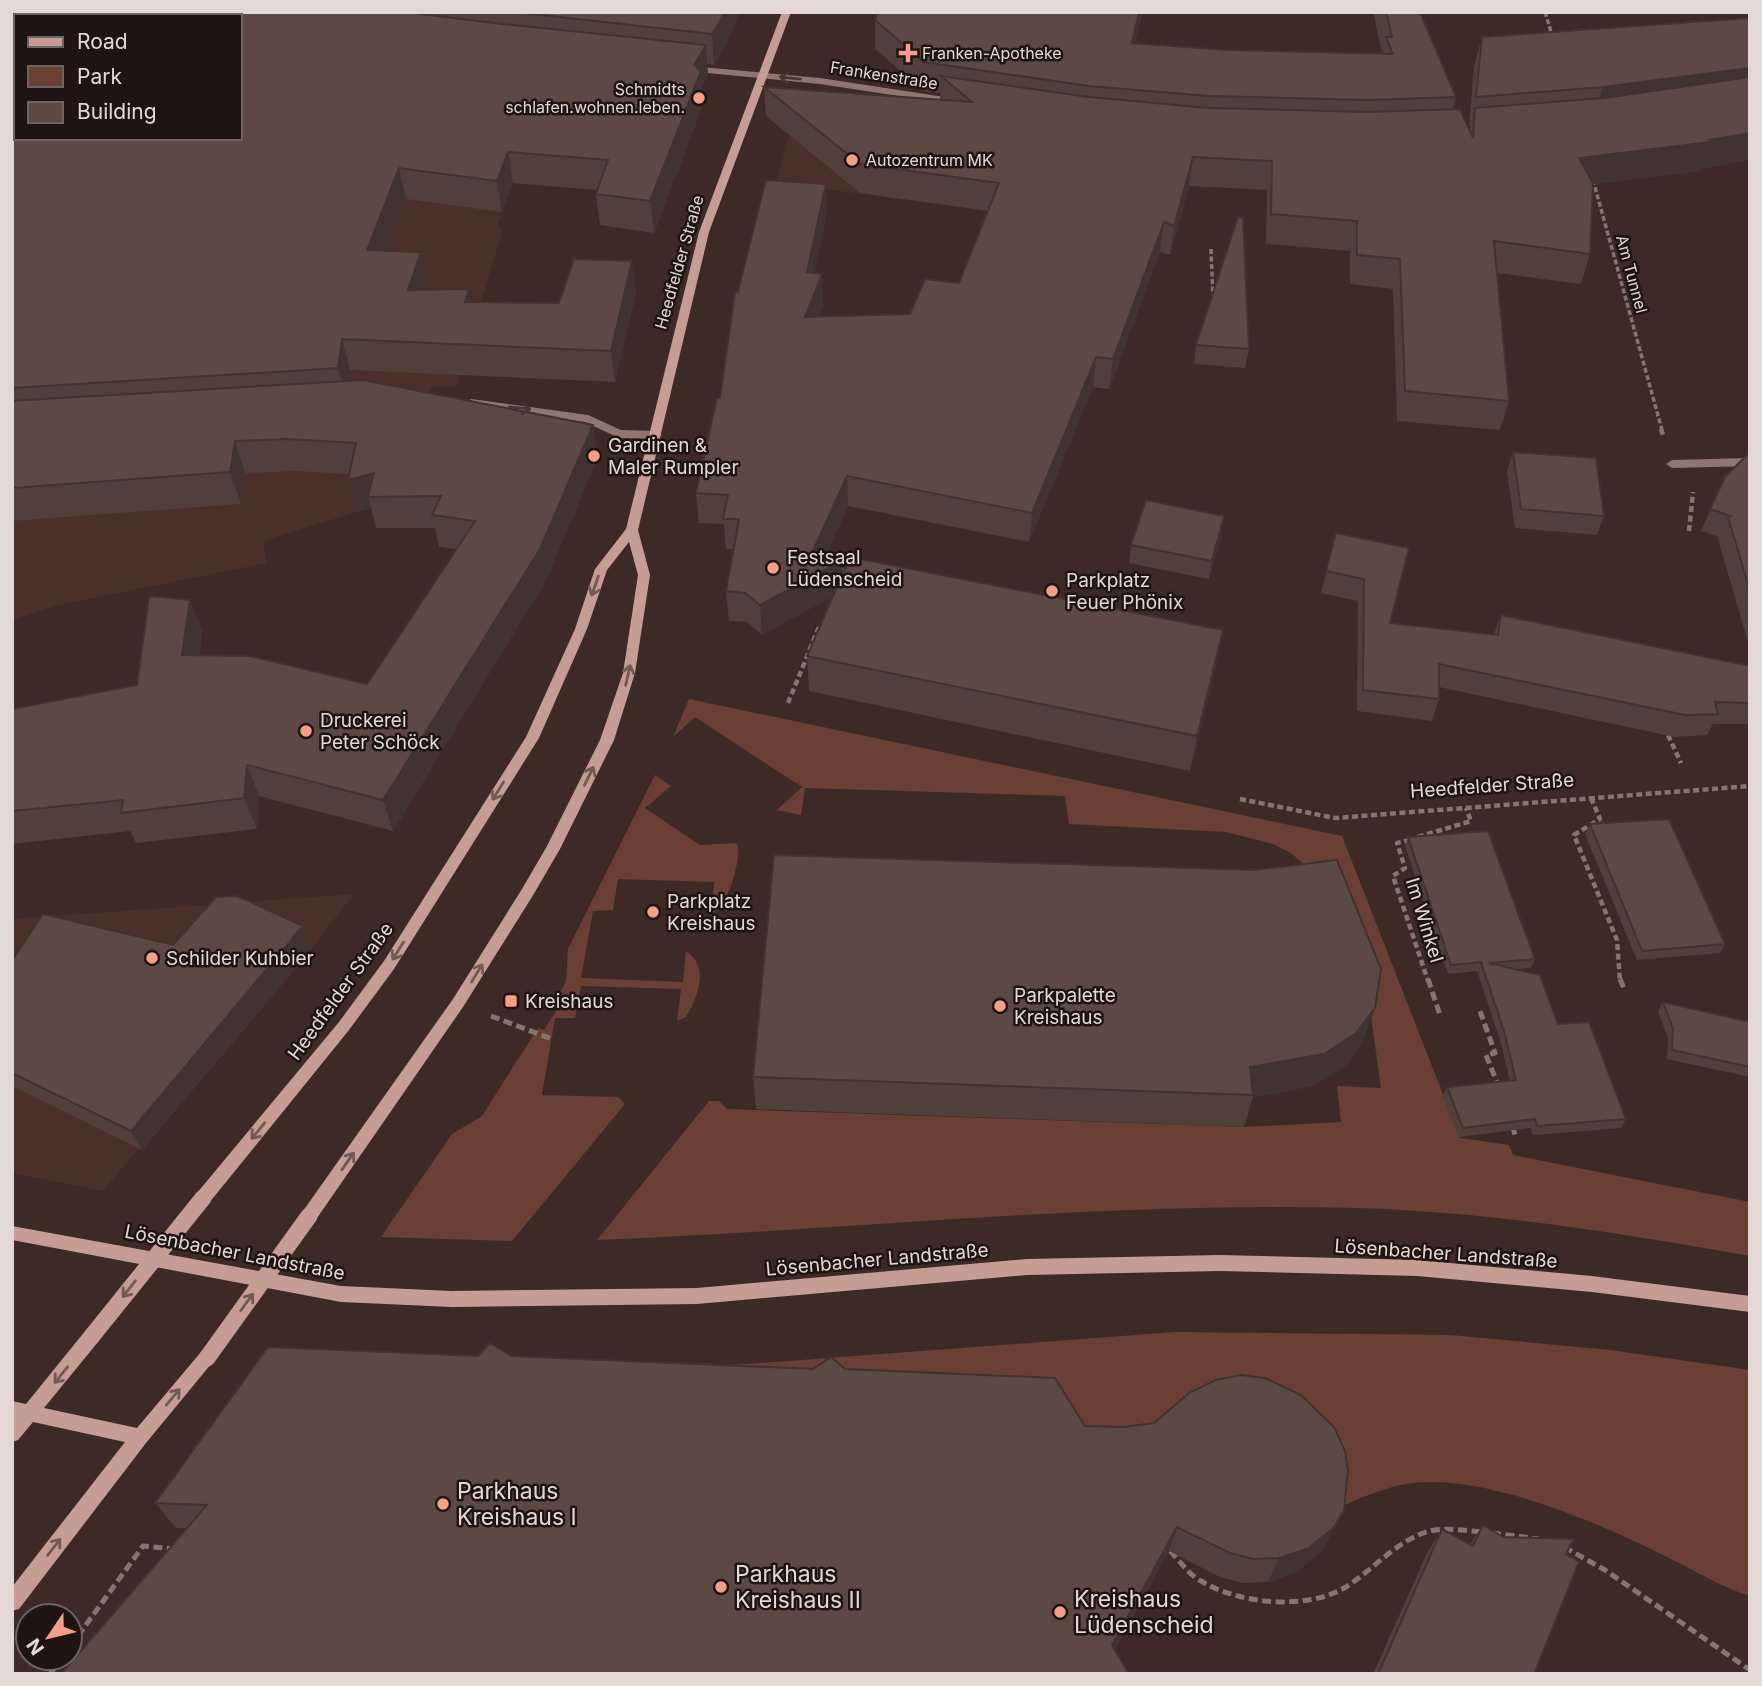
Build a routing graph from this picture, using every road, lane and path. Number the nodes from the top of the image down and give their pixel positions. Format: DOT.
graph roads {
  1 [pos="787,12"];
  2 [pos="1545,12"];
  3 [pos="1553,38"];
  4 [pos="678,68"];
  5 [pos="765,76"];
  6 [pos="964,103"];
  7 [pos="1592,177"];
  8 [pos="1211,249"];
  9 [pos="1213,306"];
  10 [pos="455,402"];
  11 [pos="1661,429"];
  12 [pos="656,435"];
  13 [pos="1750,462"];
  14 [pos="1672,464"];
  15 [pos="632,530"];
  16 [pos="850,552"];
  17 [pos="840,577"];
  18 [pos="819,627"];
  19 [pos="807,656"];
  20 [pos="815,658"];
  21 [pos="788,703"];
  22 [pos="1668,735"];
  23 [pos="1681,763"];
  24 [pos="1750,786"];
  25 [pos="1591,798"];
  26 [pos="1240,799"];
  27 [pos="1466,808"];
  28 [pos="1625,991"];
  29 [pos="457,1003"];
  30 [pos="1480,1011"];
  31 [pos="1440,1015"];
  32 [pos="552,1039"];
  33 [pos="1499,1090"];
  34 [pos="1508,1114"];
  35 [pos="1516,1137"];
  36 [pos="12,1233"];
  37 [pos="1750,1304"];
  38 [pos="21,1411"];
  39 [pos="12,1434"];
  40 [pos="140,1437"];
  41 [pos="1545,1540"];
  42 [pos="1163,1544"];
  43 [pos="1558,1544"];
  44 [pos="185,1549"];
  45 [pos="12,1602"];
  46 [pos="84,1628"];
  47 [pos="1750,1670"];
  1 -- 5 [label="main road, Heedfelder Straße"];
  2 -- 3 [label="path"];
  4 -- 5 [label="street, Frankenstraße"];
  6 -- 5 [label="street, Frankenstraße, one-way"];
  5 -- 12 [label="main road, Heedfelder Straße"];
  7 -- 11 [label="path, Am Tunnel"];
  8 -- 9 [label="path"];
  10 -- 12 [label="street, one-way"];
  12 -- 15 [label="main road, Heedfelder Straße"];
  13 -- 14 [label="street"];
  29 -- 15 [label="main road, Heedfelder Straße, one-way"];
  15 -- 38 [label="main road, Heedfelder Straße, one-way, bridge"];
  16 -- 17 [label="path"];
  18 -- 19 [label="path"];
  19 -- 20 [label="path"];
  19 -- 21 [label="path"];
  22 -- 23 [label="path"];
  24 -- 25 [label="path, Heedfelder Straße"];
  25 -- 27 [label="path, Heedfelder Straße"];
  25 -- 28 [label="path"];
  26 -- 27 [label="path, Heedfelder Straße"];
  27 -- 31 [label="path, Im Winkel"];
  29 -- 32 [label="path"];
  40 -- 29 [label="main road, Heedfelder Straße, one-way, bridge"];
  30 -- 33 [label="path"];
  34 -- 35 [label="path"];
  36 -- 37 [label="main road, Lösenbacher Landstraße"];
  38 -- 39 [label="main road, Heedfelder Straße"];
  38 -- 40 [label="main road"];
  45 -- 40 [label="main road, Heedfelder Straße, one-way"];
  41 -- 42 [label="path"];
  43 -- 47 [label="path"];
  44 -- 46 [label="path"];
}
